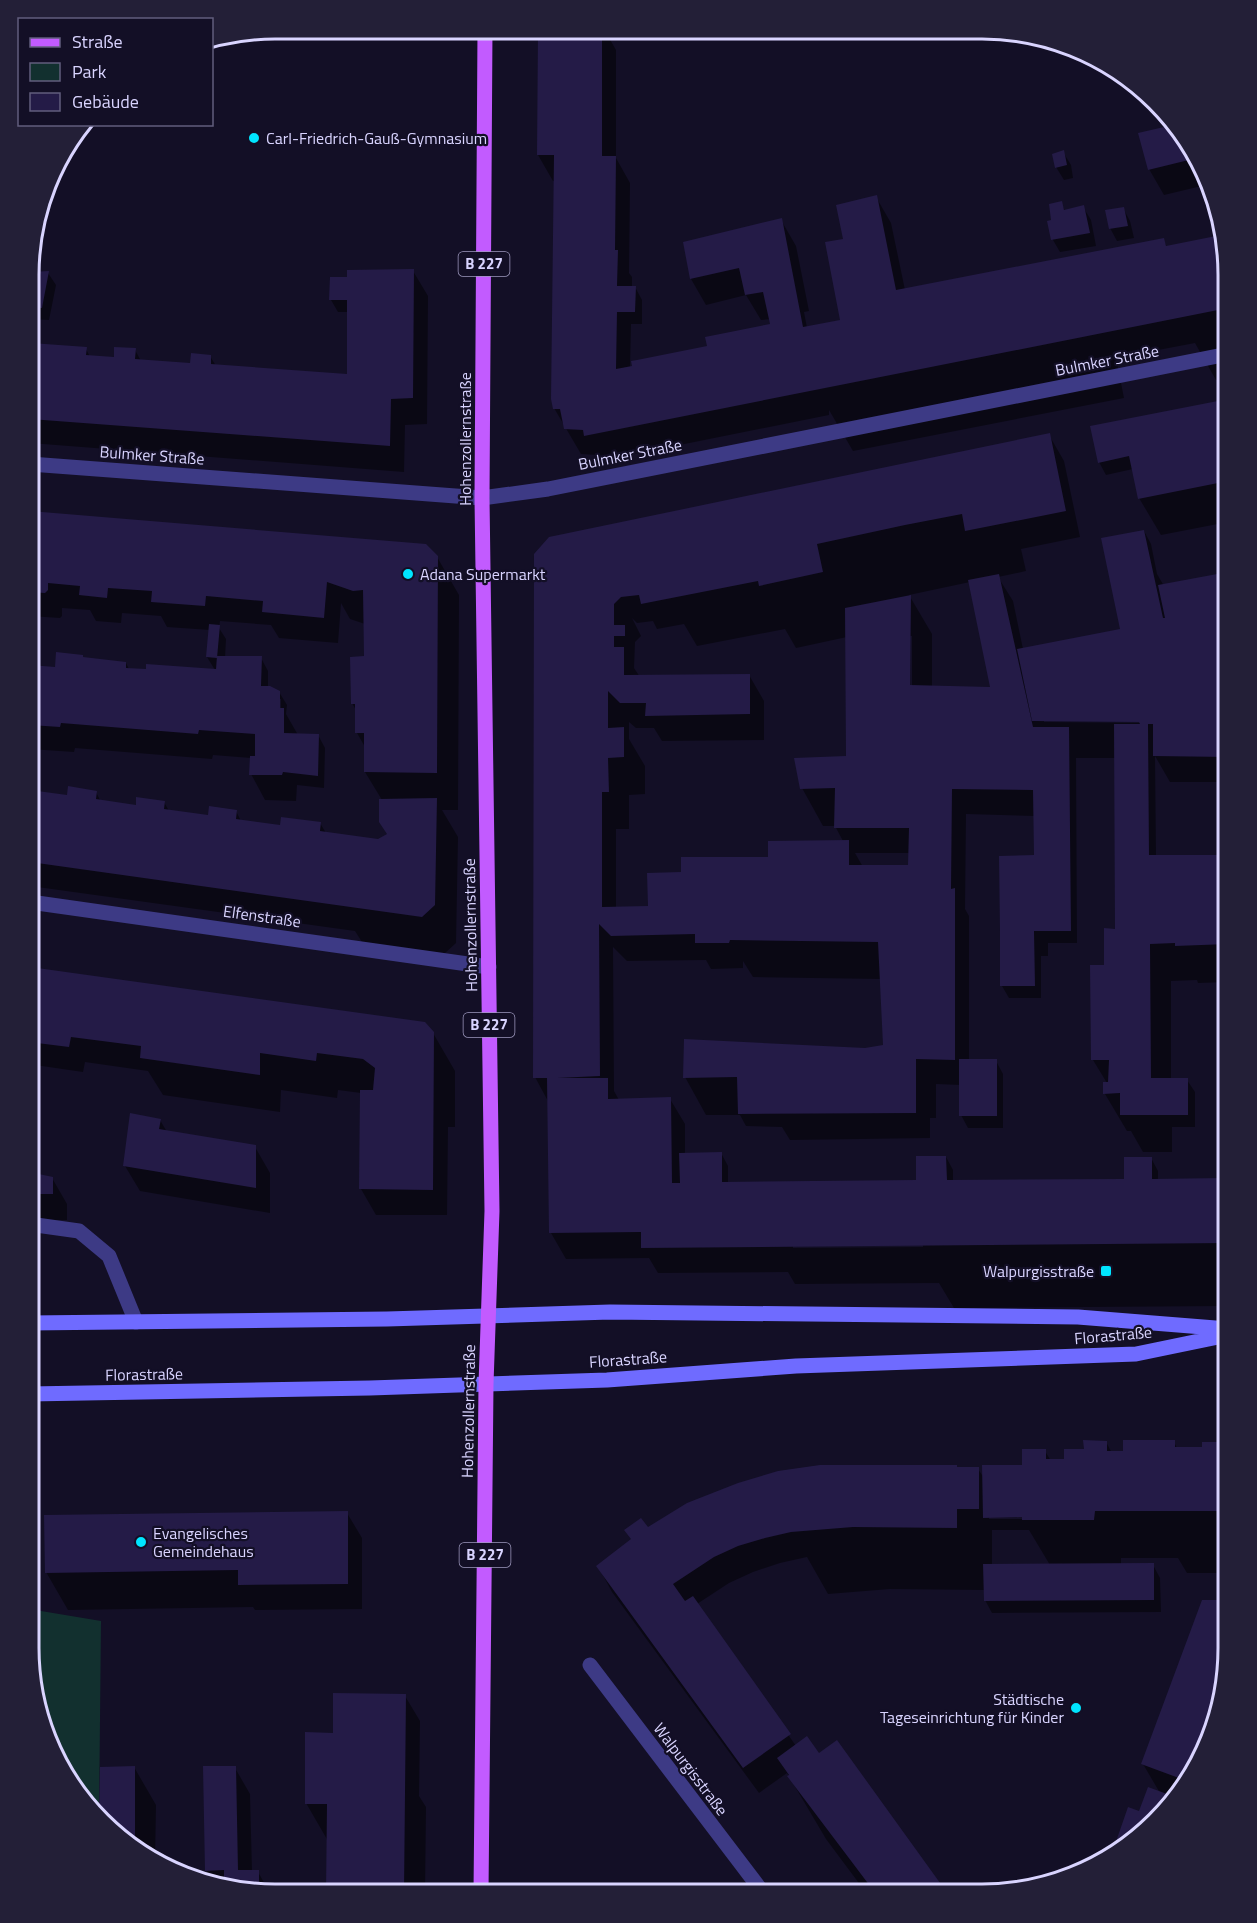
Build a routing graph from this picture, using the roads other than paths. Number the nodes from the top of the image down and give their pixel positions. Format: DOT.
graph roads {
  1 [pos="485,39"];
  2 [pos="1218,356"];
  3 [pos="39,465"];
  4 [pos="482,498"];
  5 [pos="39,903"];
  6 [pos="489,967"];
  7 [pos="39,1225"];
  8 [pos="488,1316"];
  9 [pos="136,1322"];
  10 [pos="39,1323"];
  11 [pos="1218,1328"];
  12 [pos="1218,1337"];
  13 [pos="486,1384"];
  14 [pos="39,1394"];
  15 [pos="590,1665"];
  16 [pos="481,1884"];
  17 [pos="756,1884"];
  1 -- 4 [label="main road, Hohenzollernstraße / B 227"];
  2 -- 4 [label="street, Bulmker Straße"];
  3 -- 4 [label="street, Bulmker Straße"];
  4 -- 6 [label="main road, Hohenzollernstraße / B 227"];
  5 -- 6 [label="street, Elfenstraße"];
  6 -- 8 [label="main road, Hohenzollernstraße / B 227"];
  7 -- 9 [label="street"];
  8 -- 9 [label="main road, Florastraße"];
  8 -- 11 [label="main road, Florastraße"];
  8 -- 13 [label="main road, Hohenzollernstraße / B 227"];
  9 -- 10 [label="main road, Florastraße"];
  12 -- 13 [label="main road, Florastraße"];
  13 -- 14 [label="main road, Florastraße"];
  13 -- 16 [label="main road, Hohenzollernstraße / B 227"];
  15 -- 17 [label="street, Walpurgisstraße"];
}
